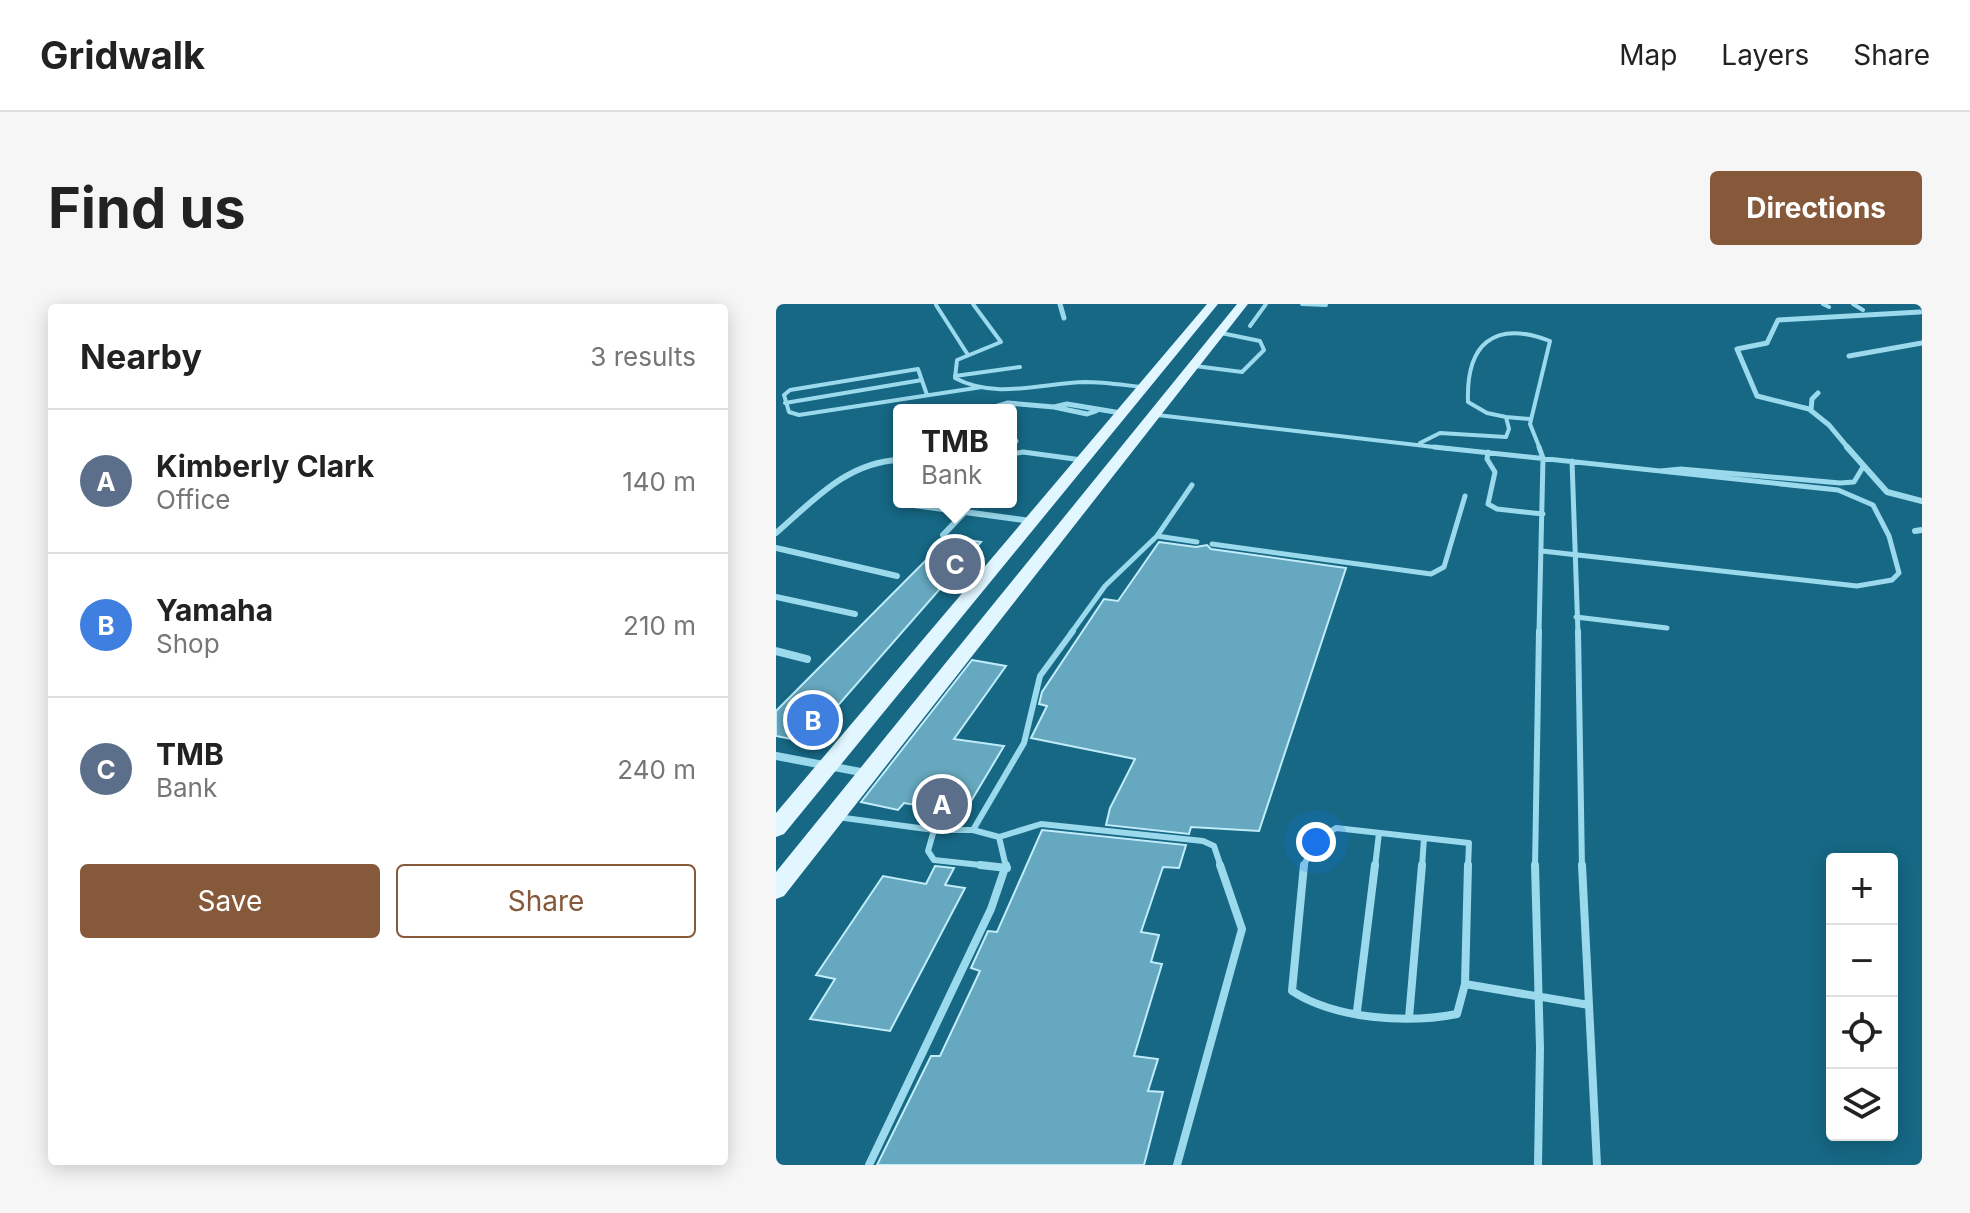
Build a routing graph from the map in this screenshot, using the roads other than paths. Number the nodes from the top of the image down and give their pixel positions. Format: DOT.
graph roads {
  1 [pos="973,304"];
  2 [pos="1060,304"];
  3 [pos="1213,304"];
  4 [pos="1243,304"];
  5 [pos="1266,304"];
  6 [pos="1302,304"];
  7 [pos="1823,304"];
  8 [pos="1853,304"];
  9 [pos="1907,304"];
  10 [pos="936,305"];
  11 [pos="1326,305"];
  12 [pos="1829,307"];
  13 [pos="1863,310"];
  14 [pos="1921,313"];
  15 [pos="1064,318"];
  16 [pos="1250,326"];
  17 [pos="1221,333"];
  18 [pos="1922,343"];
  19 [pos="968,355"];
  20 [pos="1849,356"];
  21 [pos="1195,366"];
  22 [pos="1020,367"];
  23 [pos="955,376"];
  24 [pos="922,380"];
  25 [pos="982,387"];
  26 [pos="1141,388"];
  27 [pos="1174,393"];
  28 [pos="1818,393"];
  29 [pos="927,395"];
  30 [pos="785,403"];
  31 [pos="1005,404"];
  32 [pos="1811,410"];
  33 [pos="1506,417"];
  34 [pos="1118,418"];
  35 [pos="1530,419"];
  36 [pos="1152,421"];
  37 [pos="1419,443"];
  38 [pos="1488,452"];
  39 [pos="1017,453"];
  40 [pos="1543,458"];
  41 [pos="893,460"];
  42 [pos="1082,460"];
  43 [pos="1572,461"];
  44 [pos="1863,467"];
  45 [pos="1650,472"];
  46 [pos="1192,485"];
  47 [pos="1465,496"];
  48 [pos="1922,501"];
  49 [pos="932,508"];
  50 [pos="964,513"];
  51 [pos="1543,514"];
  52 [pos="1031,521"];
  53 [pos="776,533"];
  54 [pos="943,535"];
  55 [pos="1157,536"];
  56 [pos="1197,542"];
  57 [pos="1212,544"];
  58 [pos="776,548"];
  59 [pos="1542,551"];
  60 [pos="1577,557"];
  61 [pos="897,576"];
  62 [pos="776,597"];
  63 [pos="855,614"];
  64 [pos="1576,617"];
  65 [pos="1667,628"];
  66 [pos="776,651"];
  67 [pos="807,659"];
  68 [pos="776,756"];
  69 [pos="827,766"];
  70 [pos="867,773"];
  71 [pos="833,816"];
  72 [pos="776,828"];
  73 [pos="934,830"];
  74 [pos="973,830"];
  75 [pos="1379,833"];
  76 [pos="999,837"];
  77 [pos="1424,838"];
  78 [pos="1007,868"];
  79 [pos="776,889"];
  80 [pos="1465,984"];
  81 [pos="1537,996"];
  82 [pos="1589,1005"];
  83 [pos="1357,1011"];
  84 [pos="1409,1018"];
  85 [pos="869,1165"];
  86 [pos="1177,1165"];
  87 [pos="1538,1165"];
  88 [pos="1597,1165"];
  1 -- 19 [label="lane"];
  2 -- 15 [label="street"];
  3 -- 26 [label="main road"];
  4 -- 17 [label="main road"];
  5 -- 16 [label="lane"];
  6 -- 11 [label="lane"];
  7 -- 12 [label="lane"];
  8 -- 13 [label="lane"];
  9 -- 14 [label="street"];
  10 -- 19 [label="lane"];
  14 -- 32 [label="street"];
  17 -- 21 [label="main road"];
  17 -- 21 [label="lane"];
  18 -- 20 [label="street"];
  19 -- 23 [label="lane"];
  21 -- 27 [label="main road"];
  22 -- 23 [label="lane"];
  23 -- 25 [label="lane"];
  24 -- 29 [label="lane"];
  24 -- 30 [label="lane"];
  24 -- 30 [label="lane"];
  25 -- 26 [label="lane"];
  25 -- 29 [label="lane"];
  26 -- 27 [label="main road"];
  26 -- 34 [label="main road"];
  27 -- 36 [label="main road"];
  28 -- 32 [label="street"];
  29 -- 30 [label="lane"];
  31 -- 34 [label="street"];
  32 -- 44 [label="street"];
  33 -- 35 [label="lane"];
  33 -- 35 [label="lane"];
  33 -- 37 [label="lane"];
  34 -- 36 [label="main road"];
  34 -- 42 [label="main road"];
  35 -- 40 [label="lane"];
  36 -- 37 [label="lane"];
  36 -- 70 [label="main road"];
  37 -- 38 [label="lane"];
  38 -- 40 [label="lane"];
  38 -- 51 [label="lane"];
  39 -- 42 [label="lane"];
  40 -- 43 [label="lane"];
  40 -- 51 [label="lane"];
  41 -- 53 [label="street"];
  42 -- 52 [label="main road"];
  43 -- 45 [label="lane"];
  43 -- 60 [label="lane"];
  44 -- 45 [label="lane"];
  44 -- 48 [label="street"];
  45 -- 60 [label="lane"];
  46 -- 55 [label="lane"];
  47 -- 57 [label="lane"];
  49 -- 50 [label="street"];
  50 -- 52 [label="street"];
  50 -- 54 [label="street"];
  51 -- 59 [label="lane"];
  52 -- 69 [label="main road"];
  55 -- 56 [label="lane"];
  55 -- 74 [label="lane"];
  58 -- 61 [label="street"];
  59 -- 60 [label="lane"];
  59 -- 81 [label="lane"];
  60 -- 64 [label="lane"];
  62 -- 63 [label="street"];
  64 -- 65 [label="lane"];
  64 -- 82 [label="lane"];
  66 -- 67 [label="street"];
  68 -- 69 [label="street"];
  69 -- 70 [label="street"];
  69 -- 72 [label="main road"];
  70 -- 71 [label="main road"];
  71 -- 73 [label="lane"];
  71 -- 79 [label="main road"];
  73 -- 74 [label="lane"];
  73 -- 78 [label="lane"];
  74 -- 76 [label="lane"];
  75 -- 77 [label="lane"];
  75 -- 83 [label="lane"];
  75 -- 83 [label="lane"];
  76 -- 78 [label="lane"];
  76 -- 86 [label="lane"];
  77 -- 80 [label="lane"];
  77 -- 84 [label="lane"];
  78 -- 85 [label="lane"];
  80 -- 81 [label="lane"];
  80 -- 84 [label="lane"];
  81 -- 82 [label="lane"];
  81 -- 87 [label="lane"];
  82 -- 88 [label="lane"];
  83 -- 84 [label="lane"];
}
